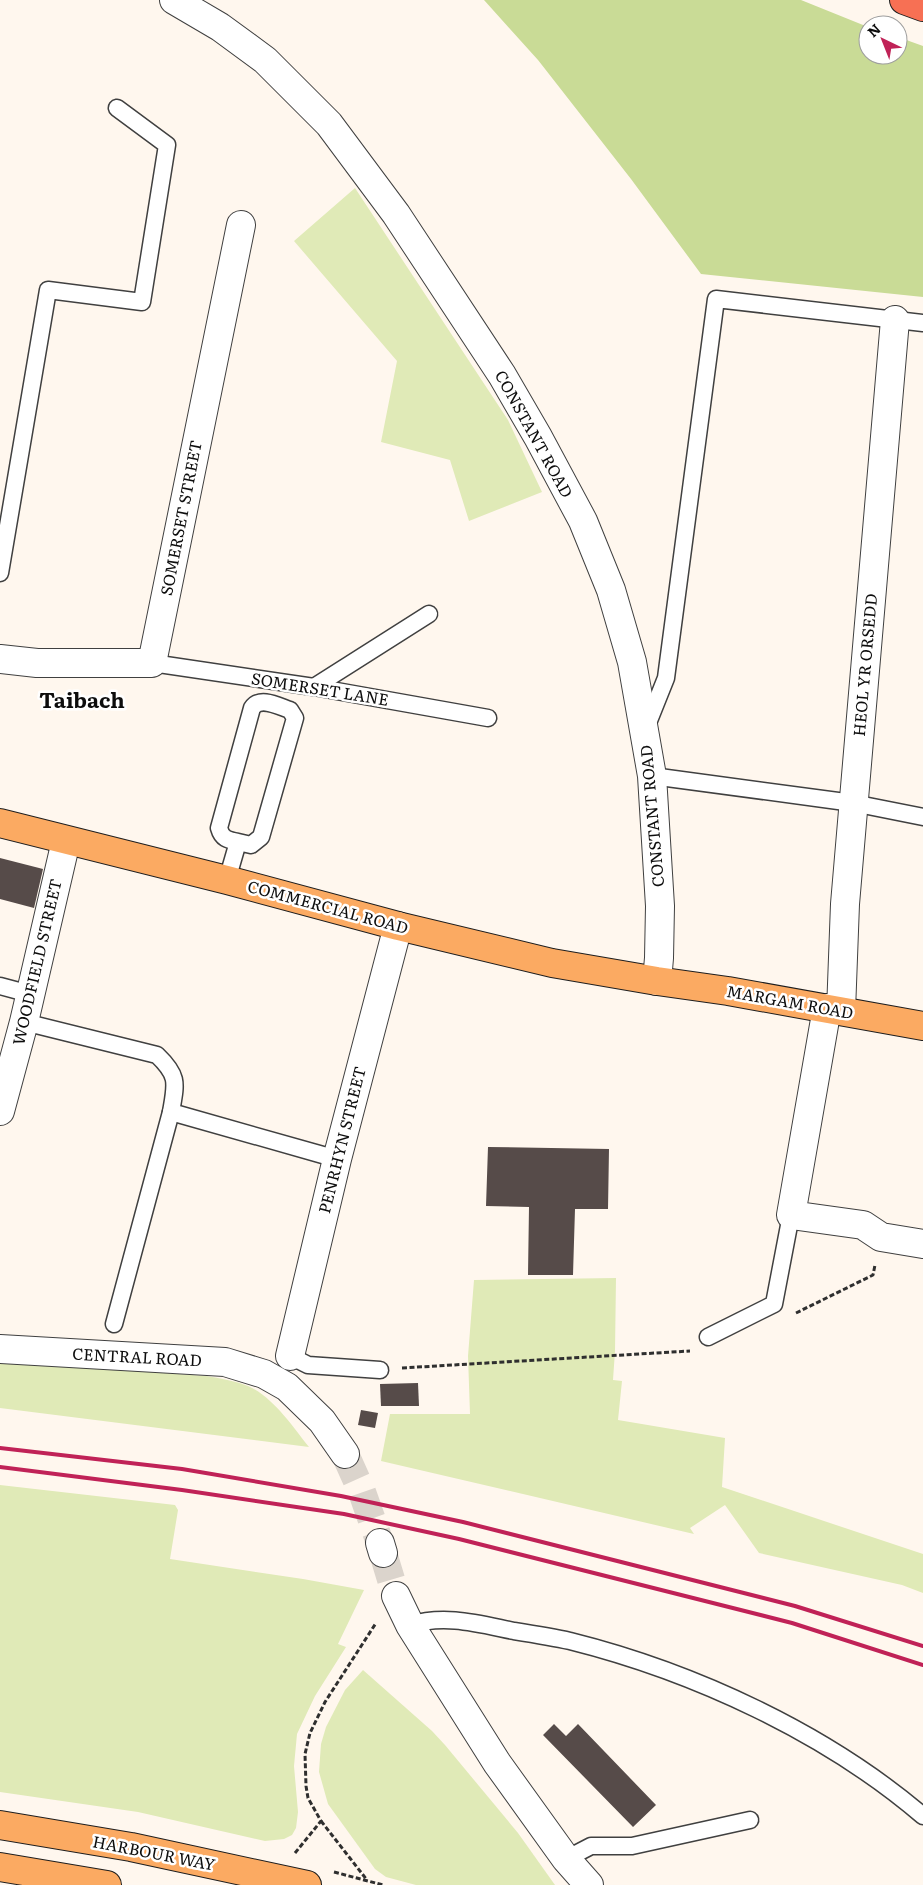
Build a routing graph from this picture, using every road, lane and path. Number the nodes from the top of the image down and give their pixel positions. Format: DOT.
graph roads {
  1 [pos="174,0"];
  2 [pos="904,0"];
  3 [pos="923,6"];
  4 [pos="117,108"];
  5 [pos="240,225"];
  6 [pos="895,320"];
  7 [pos="923,323"];
  8 [pos="0,573"];
  9 [pos="429,614"];
  10 [pos="0,659"];
  11 [pos="152,663"];
  12 [pos="314,687"];
  13 [pos="488,718"];
  14 [pos="645,732"];
  15 [pos="652,776"];
  16 [pos="853,803"];
  17 [pos="923,817"];
  18 [pos="0,824"];
  19 [pos="66,841"];
  20 [pos="238,842"];
  21 [pos="226,880"];
  22 [pos="398,926"];
  23 [pos="657,981"];
  24 [pos="0,986"];
  25 [pos="30,994"];
  26 [pos="834,1010"];
  27 [pos="24,1022"];
  28 [pos="923,1026"];
  29 [pos="4,1081"];
  30 [pos="0,1111"];
  31 [pos="170,1112"];
  32 [pos="337,1159"];
  33 [pos="791,1215"];
  34 [pos="881,1237"];
  35 [pos="923,1244"];
  36 [pos="793,1314"];
  37 [pos="114,1324"];
  38 [pos="708,1337"];
  39 [pos="0,1349"];
  40 [pos="693,1350"];
  41 [pos="290,1356"];
  42 [pos="380,1370"];
  43 [pos="345,1454"];
  44 [pos="396,1596"];
  45 [pos="410,1625"];
  46 [pos="923,1816"];
  47 [pos="750,1820"];
  48 [pos="321,1822"];
  49 [pos="0,1825"];
  50 [pos="290,1855"];
  51 [pos="566,1859"];
  52 [pos="0,1867"];
  53 [pos="368,1880"];
  54 [pos="107,1885"];
  55 [pos="307,1885"];
  56 [pos="589,1885"];
  1 -- 14 [label="street, CONSTANT ROAD"];
  2 -- 3 [label="highway"];
  4 -- 8 [label="lane"];
  5 -- 11 [label="street, SOMERSET STREET"];
  6 -- 7 [label="lane"];
  6 -- 14 [label="lane"];
  6 -- 16 [label="street, HEOL YR ORSEDD"];
  9 -- 12 [label="lane"];
  10 -- 11 [label="street"];
  11 -- 12 [label="lane, SOMERSET LANE"];
  12 -- 13 [label="lane, SOMERSET LANE"];
  14 -- 15 [label="street, CONSTANT ROAD"];
  15 -- 16 [label="lane"];
  15 -- 23 [label="street, CONSTANT ROAD"];
  16 -- 17 [label="lane"];
  16 -- 26 [label="street, HEOL YR ORSEDD"];
  18 -- 19 [label="main road, COMMERCIAL ROAD"];
  19 -- 21 [label="main road, COMMERCIAL ROAD"];
  19 -- 25 [label="street, WOODFIELD STREET"];
  20 -- 20 [label="lane"];
  20 -- 21 [label="lane"];
  21 -- 22 [label="main road, COMMERCIAL ROAD"];
  22 -- 23 [label="main road, COMMERCIAL ROAD"];
  22 -- 32 [label="street, PENRHYN STREET"];
  23 -- 26 [label="main road, MARGAM ROAD"];
  24 -- 25 [label="lane"];
  25 -- 27 [label="street, WOODFIELD STREET"];
  26 -- 28 [label="main road, MARGAM ROAD"];
  26 -- 33 [label="street, HEOL YR ORSEDD"];
  27 -- 29 [label="street, WOODFIELD STREET"];
  27 -- 31 [label="lane"];
  29 -- 30 [label="street, WOODFIELD STREET"];
  31 -- 32 [label="lane"];
  31 -- 37 [label="lane"];
  32 -- 41 [label="street, PENRHYN STREET"];
  33 -- 34 [label="street"];
  33 -- 38 [label="lane"];
  34 -- 35 [label="street"];
  34 -- 36 [label="path"];
  39 -- 43 [label="street, CENTRAL ROAD"];
  40 -- 42 [label="path"];
  41 -- 42 [label="lane"];
  44 -- 45 [label="street"];
  44 -- 48 [label="path"];
  45 -- 46 [label="lane"];
  45 -- 51 [label="street"];
  47 -- 51 [label="lane"];
  48 -- 50 [label="path"];
  48 -- 53 [label="path"];
  49 -- 55 [label="main road, HARBOUR WAY"];
  51 -- 56 [label="street"];
  52 -- 54 [label="main road"];
}
